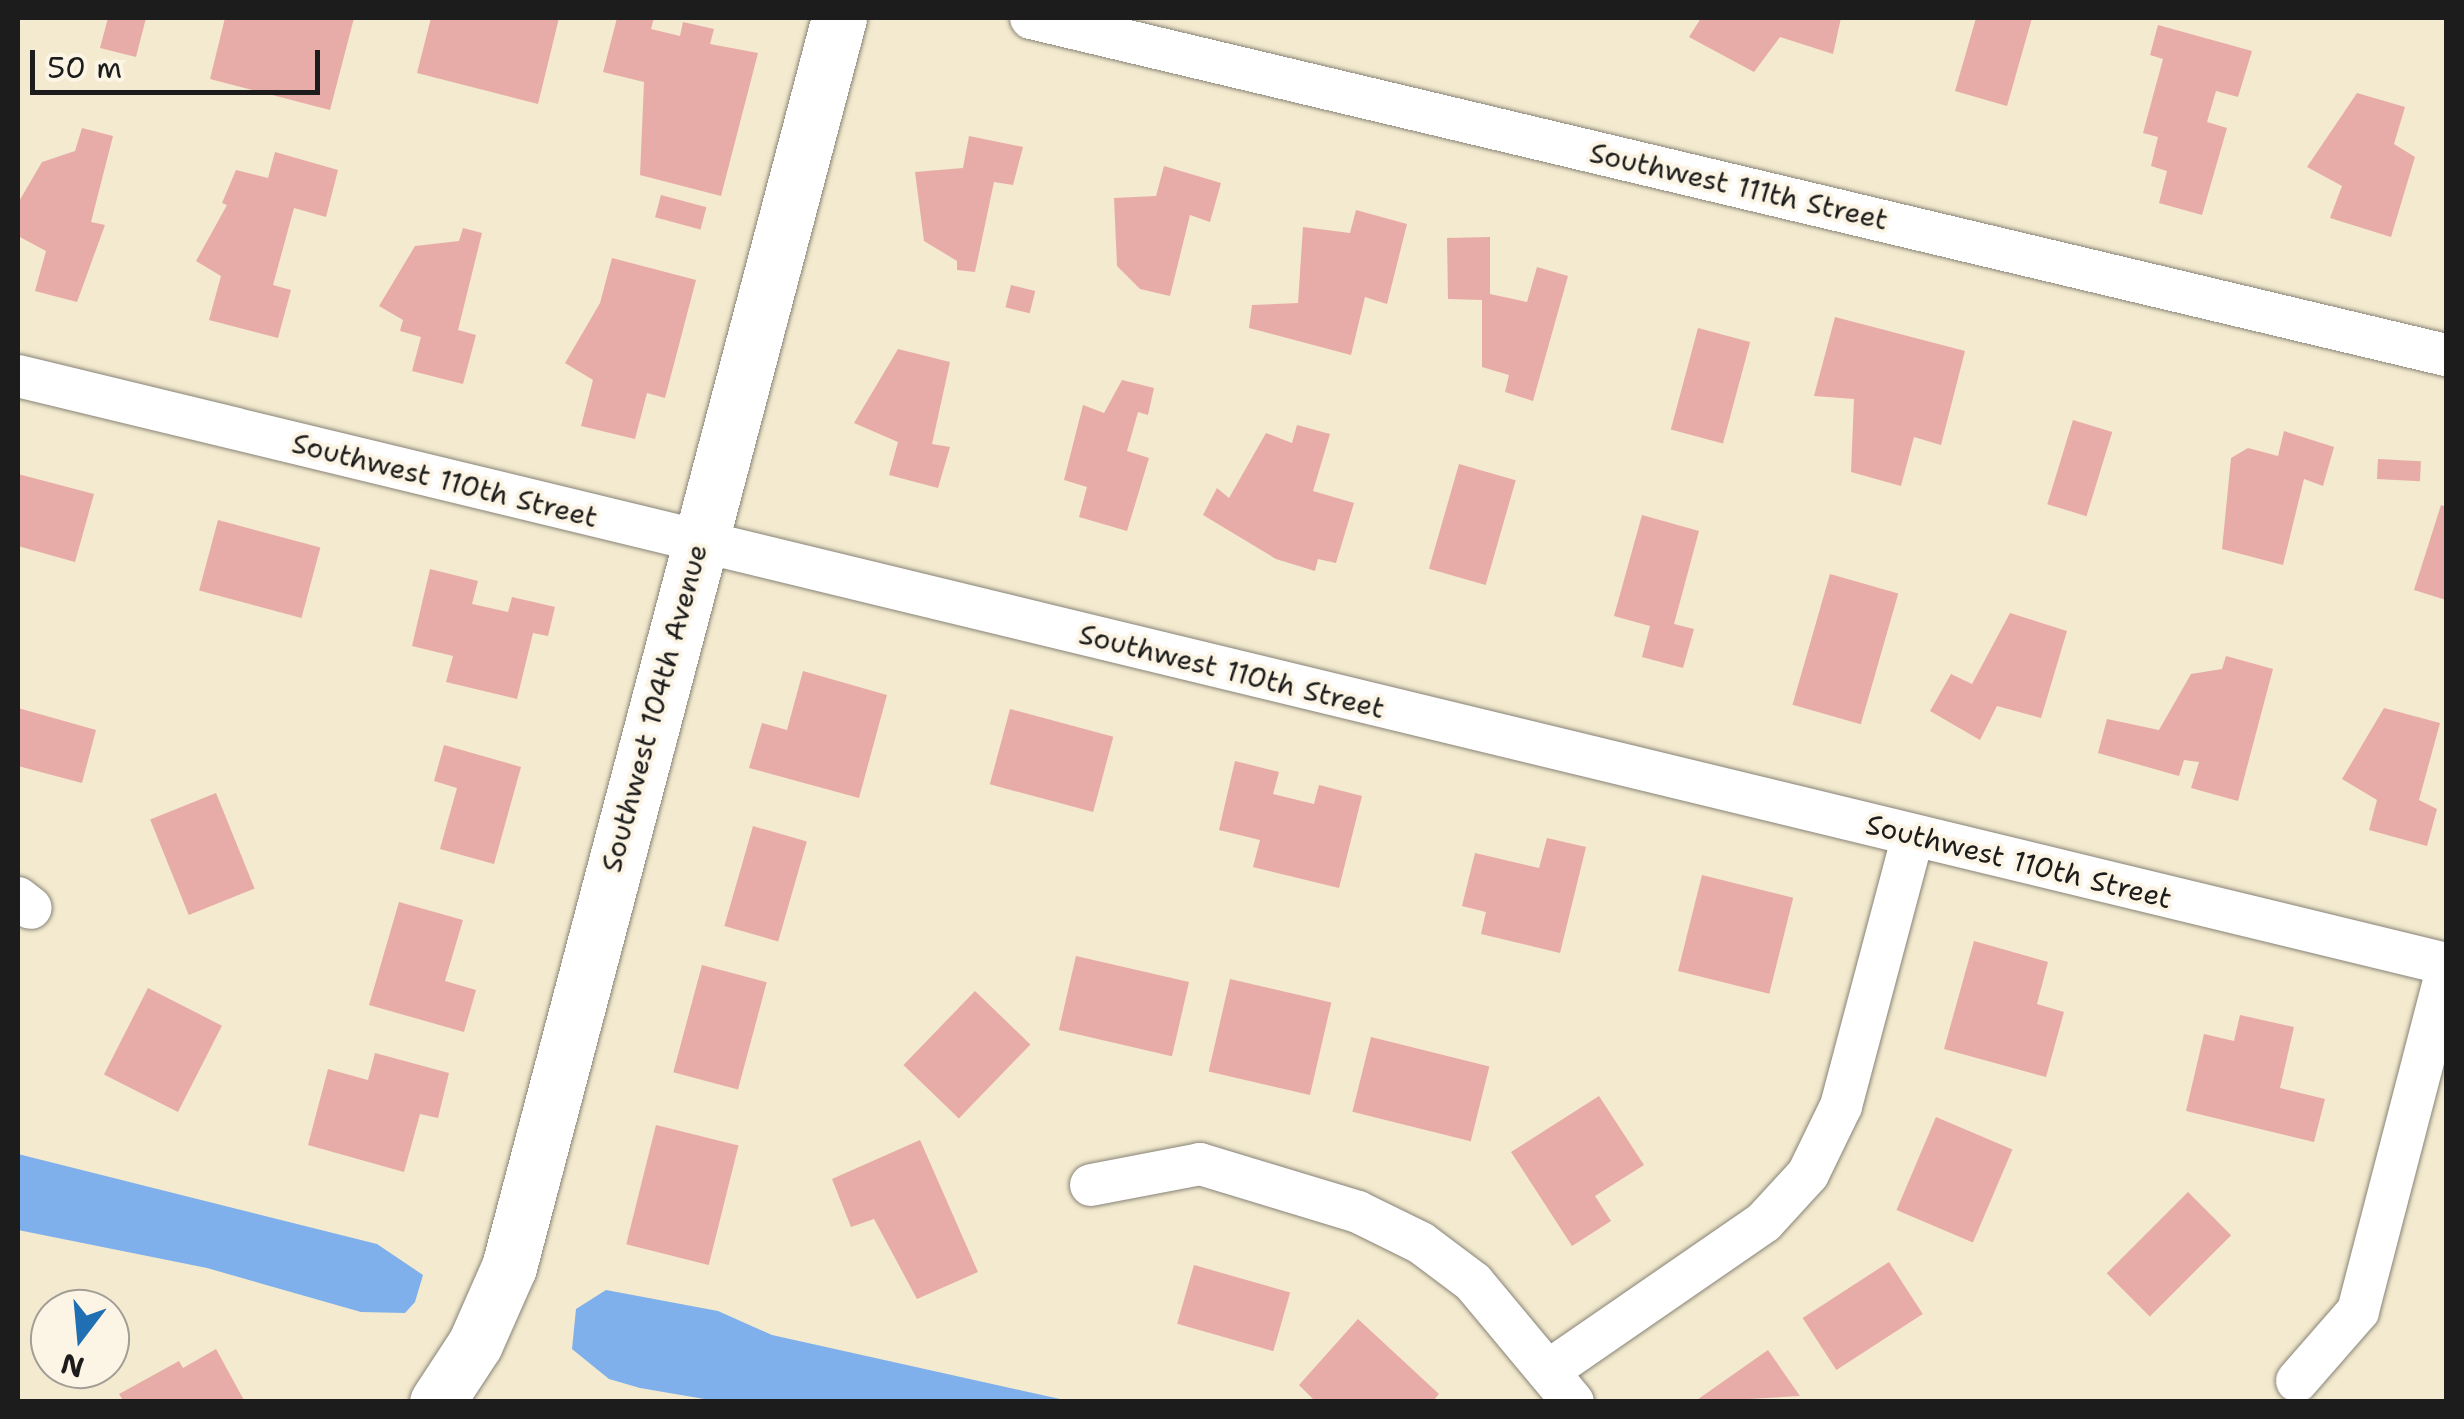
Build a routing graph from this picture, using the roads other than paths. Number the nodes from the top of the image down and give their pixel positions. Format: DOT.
graph roads {
  1 [pos="839,18"];
  2 [pos="1031,18"];
  3 [pos="2446,355"];
  4 [pos="18,376"];
  5 [pos="698,542"];
  6 [pos="1913,836"];
  7 [pos="2446,964"];
  8 [pos="2446,972"];
  9 [pos="1091,1185"];
  10 [pos="2298,1382"];
  11 [pos="1562,1385"];
  12 [pos="442,1395"];
  1 -- 5 [label="street, Southwest 104th Avenue"];
  2 -- 3 [label="street, Southwest 111th Street"];
  4 -- 5 [label="street, Southwest 110th Street"];
  5 -- 6 [label="street, Southwest 110th Street"];
  5 -- 12 [label="street, Southwest 104th Avenue"];
  6 -- 7 [label="street, Southwest 110th Street"];
  6 -- 11 [label="street"];
  8 -- 10 [label="street"];
  9 -- 11 [label="street"];
}
